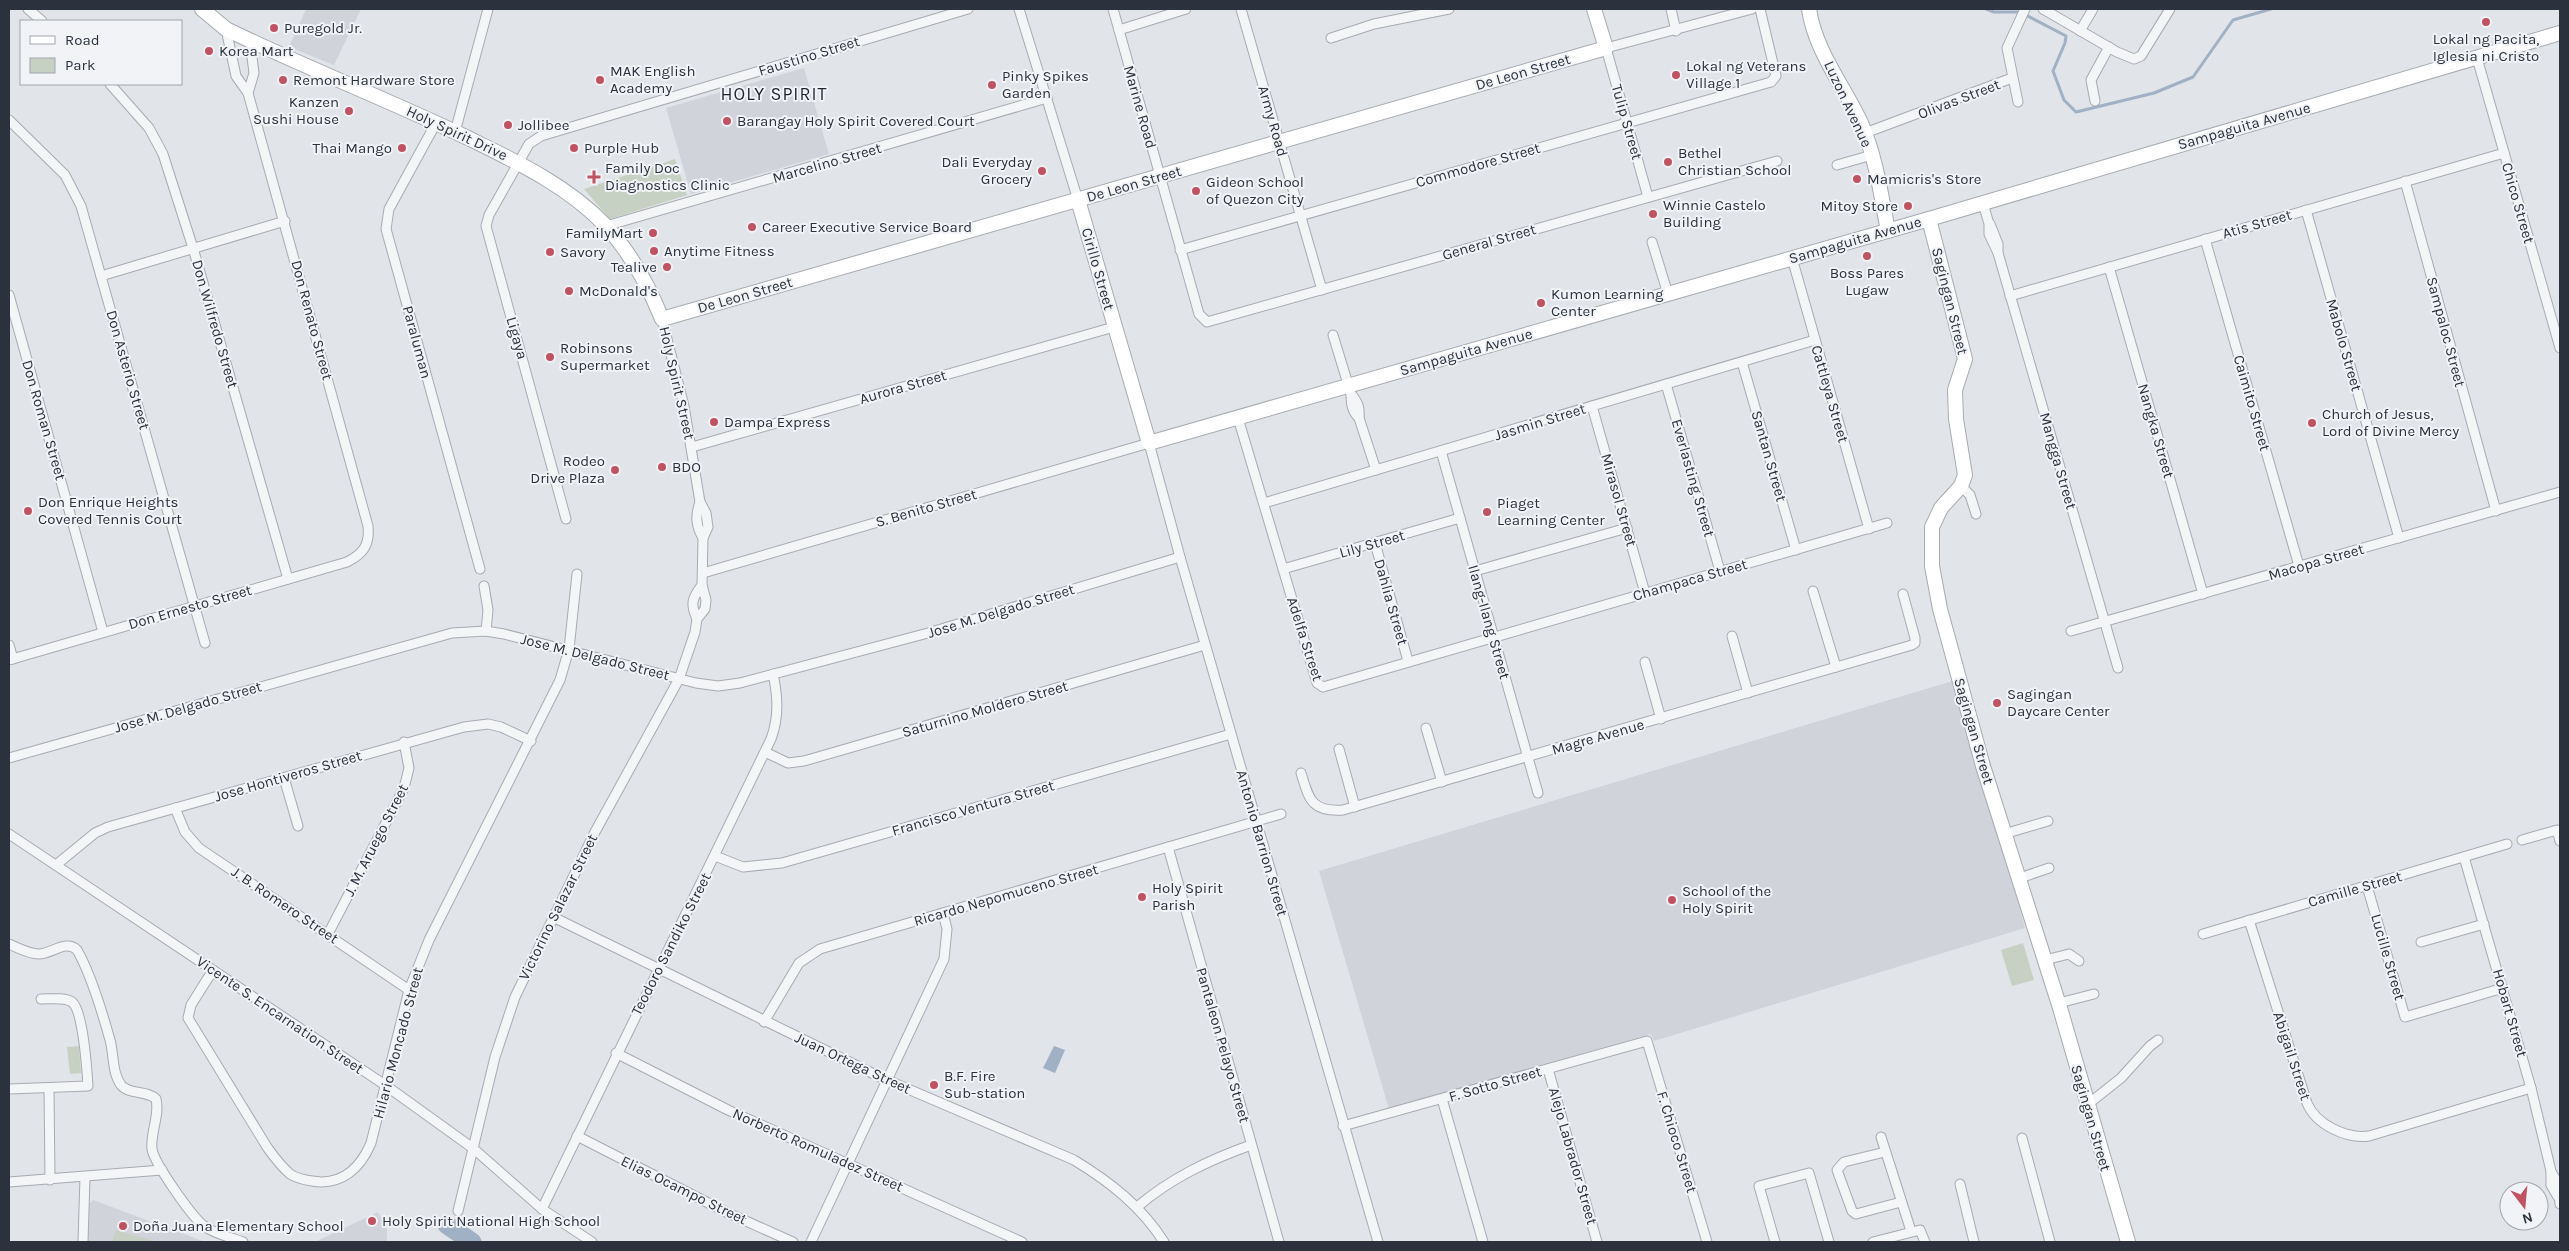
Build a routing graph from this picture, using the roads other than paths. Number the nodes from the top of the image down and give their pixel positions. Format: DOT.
graph roads {
  1 [pos="28,9"];
  2 [pos="202,9"];
  3 [pos="488,9"];
  4 [pos="968,9"];
  5 [pos="1020,9"];
  6 [pos="1113,9"];
  7 [pos="1186,9"];
  8 [pos="1242,9"];
  9 [pos="1449,9"];
  10 [pos="1594,9"];
  11 [pos="1671,9"];
  12 [pos="1752,9"];
  13 [pos="1760,9"];
  14 [pos="1809,9"];
  15 [pos="2043,9"];
  16 [pos="2093,9"];
  17 [pos="2170,9"];
  18 [pos="2023,13"];
  19 [pos="41,20"];
  20 [pos="226,29"];
  21 [pos="1119,30"];
  22 [pos="1676,31"];
  23 [pos="2080,31"];
  24 [pos="2560,33"];
  25 [pos="1331,38"];
  26 [pos="250,41"];
  27 [pos="2108,47"];
  28 [pos="1606,48"];
  29 [pos="2477,58"];
  30 [pos="2012,78"];
  31 [pos="111,85"];
  32 [pos="248,94"];
  33 [pos="1047,98"];
  34 [pos="2095,101"];
  35 [pos="2018,102"];
  36 [pos="9,120"];
  37 [pos="436,123"];
  38 [pos="1626,123"];
  39 [pos="455,132"];
  40 [pos="1865,133"];
  41 [pos="1280,142"];
  42 [pos="2504,153"];
  43 [pos="1872,155"];
  44 [pos="1777,161"];
  45 [pos="518,162"];
  46 [pos="1837,165"];
  47 [pos="1160,177"];
  48 [pos="2405,181"];
  49 [pos="1648,197"];
  50 [pos="1078,200"];
  51 [pos="1984,203"];
  52 [pos="2306,210"];
  53 [pos="1300,216"];
  54 [pos="1929,219"];
  55 [pos="285,221"];
  56 [pos="606,226"];
  57 [pos="1888,231"];
  58 [pos="2205,240"];
  59 [pos="1652,242"];
  60 [pos="193,248"];
  61 [pos="1180,250"];
  62 [pos="1792,258"];
  63 [pos="2109,267"];
  64 [pos="102,276"];
  65 [pos="1322,290"];
  66 [pos="1668,294"];
  67 [pos="9,295"];
  68 [pos="2010,296"];
  69 [pos="662,319"];
  70 [pos="1202,320"];
  71 [pos="1114,327"];
  72 [pos="1333,335"];
  73 [pos="1815,340"];
  74 [pos="2560,348"];
  75 [pos="1742,362"];
  76 [pos="1666,384"];
  77 [pos="1350,390"];
  78 [pos="1592,406"];
  79 [pos="1238,418"];
  80 [pos="1149,443"];
  81 [pos="692,448"];
  82 [pos="1441,451"];
  83 [pos="1376,470"];
  84 [pos="1961,486"];
  85 [pos="2560,492"];
  86 [pos="1264,503"];
  87 [pos="2496,510"];
  88 [pos="1976,514"];
  89 [pos="1460,518"];
  90 [pos="566,519"];
  91 [pos="1887,523"];
  92 [pos="1627,528"];
  93 [pos="1869,529"];
  94 [pos="2399,538"];
  95 [pos="1375,543"];
  96 [pos="366,547"];
  97 [pos="1796,550"];
  98 [pos="1180,558"];
  99 [pos="2300,566"];
  100 [pos="480,569"];
  101 [pos="1283,569"];
  102 [pos="1475,571"];
  103 [pos="1720,571"];
  104 [pos="578,574"];
  105 [pos="703,574"];
  106 [pos="288,579"];
  107 [pos="484,586"];
  108 [pos="702,586"];
  109 [pos="1813,591"];
  110 [pos="1645,593"];
  111 [pos="1902,594"];
  112 [pos="2203,594"];
  113 [pos="195,606"];
  114 [pos="697,619"];
  115 [pos="2104,622"];
  116 [pos="486,631"];
  117 [pos="2071,631"];
  118 [pos="103,632"];
  119 [pos="1493,636"];
  120 [pos="1732,636"];
  121 [pos="205,643"];
  122 [pos="9,645"];
  123 [pos="1205,645"];
  124 [pos="569,649"];
  125 [pos="11,659"];
  126 [pos="1408,661"];
  127 [pos="1645,662"];
  128 [pos="1836,667"];
  129 [pos="2118,668"];
  130 [pos="773,674"];
  131 [pos="679,679"];
  132 [pos="1748,693"];
  133 [pos="1661,719"];
  134 [pos="1426,728"];
  135 [pos="1231,734"];
  136 [pos="530,741"];
  137 [pos="404,742"];
  138 [pos="1339,749"];
  139 [pos="765,752"];
  140 [pos="9,758"];
  141 [pos="1528,758"];
  142 [pos="1301,773"];
  143 [pos="284,778"];
  144 [pos="1442,782"];
  145 [pos="1538,793"];
  146 [pos="1355,807"];
  147 [pos="175,808"];
  148 [pos="1281,814"];
  149 [pos="2048,821"];
  150 [pos="1256,822"];
  151 [pos="298,826"];
  152 [pos="9,834"];
  153 [pos="2004,834"];
  154 [pos="2522,840"];
  155 [pos="2560,841"];
  156 [pos="2507,844"];
  157 [pos="1168,847"];
  158 [pos="715,856"];
  159 [pos="2464,857"];
  160 [pos="56,865"];
  161 [pos="2049,868"];
  162 [pos="2018,879"];
  163 [pos="2367,886"];
  164 [pos="943,913"];
  165 [pos="553,917"];
  166 [pos="2249,920"];
  167 [pos="2484,924"];
  168 [pos="328,934"];
  169 [pos="2203,934"];
  170 [pos="2421,942"];
  171 [pos="9,944"];
  172 [pos="2045,960"];
  173 [pos="2079,961"];
  174 [pos="658,969"];
  175 [pos="213,970"];
  176 [pos="2503,988"];
  177 [pos="409,990"];
  178 [pos="2094,994"];
  179 [pos="41,999"];
  180 [pos="2059,1003"];
  181 [pos="764,1022"];
  182 [pos="2158,1040"];
  183 [pos="1647,1042"];
  184 [pos="616,1053"];
  185 [pos="1548,1069"];
  186 [pos="889,1081"];
  187 [pos="385,1085"];
  188 [pos="48,1088"];
  189 [pos="2531,1088"];
  190 [pos="9,1089"];
  191 [pos="1442,1099"];
  192 [pos="2087,1104"];
  193 [pos="1343,1126"];
  194 [pos="576,1136"];
  195 [pos="1881,1137"];
  196 [pos="2022,1138"];
  197 [pos="1251,1145"];
  198 [pos="474,1149"];
  199 [pos="1886,1152"];
  200 [pos="849,1164"];
  201 [pos="162,1170"];
  202 [pos="85,1177"];
  203 [pos="50,1180"];
  204 [pos="9,1182"];
  205 [pos="1960,1184"];
  206 [pos="2559,1200"];
  207 [pos="1901,1202"];
  208 [pos="1137,1207"];
  209 [pos="542,1208"];
  210 [pos="458,1211"];
  211 [pos="1910,1232"];
  212 [pos="84,1242"];
  213 [pos="243,1242"];
  214 [pos="592,1242"];
  215 [pos="793,1242"];
  216 [pos="812,1242"];
  217 [pos="1022,1242"];
  218 [pos="1164,1242"];
  219 [pos="1280,1242"];
  220 [pos="1378,1242"];
  221 [pos="1483,1242"];
  222 [pos="1597,1242"];
  223 [pos="1707,1242"];
  224 [pos="1775,1242"];
  225 [pos="1829,1242"];
  226 [pos="1873,1242"];
  227 [pos="1925,1242"];
  228 [pos="1974,1242"];
  229 [pos="2050,1242"];
  230 [pos="2128,1242"];
  1 -- 19 [label="street"];
  2 -- 20 [label="main road, Holy Spirit Drive"];
  3 -- 39 [label="street"];
  4 -- 45 [label="street, Faustino Street"];
  5 -- 33 [label="street, Cirillo Street"];
  6 -- 21 [label="street, Marine Road"];
  7 -- 21 [label="street"];
  8 -- 41 [label="street, Army Road"];
  9 -- 25 [label="street"];
  10 -- 28 [label="main road"];
  11 -- 22 [label="street"];
  12 -- 22 [label="street"];
  13 -- 38 [label="street, Commodore Street"];
  14 -- 40 [label="main road, Luzon Avenue"];
  15 -- 23 [label="street"];
  16 -- 23 [label="street"];
  17 -- 27 [label="street"];
  18 -- 30 [label="street, Olivas Street"];
  20 -- 26 [label="main road, Holy Spirit Drive"];
  20 -- 32 [label="street, Don Renato Street"];
  21 -- 47 [label="street, Marine Road"];
  22 -- 28 [label="street"];
  23 -- 27 [label="street"];
  24 -- 29 [label="main road, Sampaguita Avenue"];
  26 -- 32 [label="street, Don Renato Street"];
  26 -- 37 [label="main road, Holy Spirit Drive"];
  27 -- 34 [label="street"];
  28 -- 38 [label="street, Tulip Street"];
  28 -- 41 [label="main road, De Leon Street"];
  29 -- 42 [label="street, Chico Street"];
  29 -- 51 [label="main road, Sampaguita Avenue"];
  30 -- 35 [label="street"];
  30 -- 40 [label="street, Olivas Street"];
  31 -- 60 [label="street, Don Wilfredo Street"];
  32 -- 55 [label="street, Don Renato Street"];
  33 -- 50 [label="street, Cirillo Street"];
  33 -- 56 [label="street, Marcelino Street"];
  36 -- 64 [label="street, Don Asterio Street"];
  37 -- 39 [label="main road, Holy Spirit Drive"];
  37 -- 100 [label="street, Paraluman"];
  38 -- 49 [label="street, Tulip Street"];
  38 -- 53 [label="street, Commodore Street"];
  39 -- 45 [label="main road, Holy Spirit Drive"];
  40 -- 43 [label="main road, Luzon Avenue"];
  41 -- 47 [label="main road, De Leon Street"];
  41 -- 53 [label="street, Army Road"];
  42 -- 48 [label="street, Atis Street"];
  42 -- 74 [label="street, Chico Street"];
  43 -- 46 [label="street"];
  43 -- 57 [label="main road, Luzon Avenue"];
  44 -- 49 [label="street, General Street"];
  45 -- 56 [label="main road, Holy Spirit Drive"];
  45 -- 90 [label="street, Ligaya"];
  47 -- 50 [label="main road, De Leon Street"];
  47 -- 61 [label="street, Marine Road"];
  48 -- 52 [label="street, Atis Street"];
  48 -- 87 [label="street, Sampaloc Street"];
  49 -- 65 [label="street, General Street"];
  50 -- 69 [label="main road, De Leon Street"];
  50 -- 71 [label="main road, Cirillo Street"];
  51 -- 54 [label="main road, Sampaguita Avenue"];
  51 -- 68 [label="street, Mangga Street"];
  52 -- 58 [label="street, Atis Street"];
  52 -- 94 [label="street, Mabolo Street"];
  53 -- 61 [label="street, Commodore Street"];
  53 -- 65 [label="street, Army Road"];
  54 -- 57 [label="main road, Sampaguita Avenue"];
  54 -- 84 [label="main road, Sagingan Street"];
  55 -- 60 [label="street"];
  55 -- 96 [label="street, Don Renato Street"];
  56 -- 69 [label="main road, Holy Spirit Drive"];
  57 -- 62 [label="main road, Sampaguita Avenue"];
  58 -- 63 [label="street, Atis Street"];
  58 -- 99 [label="street, Caimito Street"];
  59 -- 66 [label="street"];
  60 -- 64 [label="street"];
  60 -- 106 [label="street, Don Wilfredo Street"];
  61 -- 70 [label="street, Marine Road"];
  62 -- 66 [label="main road, Sampaguita Avenue"];
  62 -- 73 [label="street, Cattleya Street"];
  63 -- 68 [label="street, Atis Street"];
  63 -- 112 [label="street, Nangka Street"];
  64 -- 113 [label="street, Don Asterio Street"];
  65 -- 70 [label="street, General Street"];
  66 -- 77 [label="main road, Sampaguita Avenue"];
  67 -- 118 [label="street, Don Roman Street"];
  68 -- 115 [label="street, Mangga Street"];
  69 -- 81 [label="street, Holy Spirit Street"];
  71 -- 80 [label="main road, Cirillo Street"];
  71 -- 81 [label="street, Aurora Street"];
  72 -- 77 [label="street"];
  73 -- 75 [label="street, Jasmin Street"];
  73 -- 93 [label="street, Cattleya Street"];
  75 -- 76 [label="street, Jasmin Street"];
  75 -- 97 [label="street, Santan Street"];
  76 -- 78 [label="street, Jasmin Street"];
  76 -- 103 [label="street, Everlasting Street"];
  77 -- 79 [label="main road, Sampaguita Avenue"];
  77 -- 83 [label="street"];
  78 -- 82 [label="street, Jasmin Street"];
  78 -- 92 [label="street, Mirasol Street"];
  79 -- 80 [label="main road, Sampaguita Avenue"];
  79 -- 86 [label="street, Adelfa Street"];
  80 -- 98 [label="street, Antonio Barrion Street"];
  80 -- 105 [label="street, S. Benito Street"];
  81 -- 105 [label="street, Victorino Salazar Street"];
  82 -- 83 [label="street, Jasmin Street"];
  82 -- 89 [label="street, Ilang-Ilang Street"];
  83 -- 86 [label="street, Jasmin Street"];
  84 -- 88 [label="street"];
  84 -- 153 [label="main road, Sagingan Street"];
  85 -- 87 [label="street, Macopa Street"];
  86 -- 101 [label="street, Adelfa Street"];
  87 -- 94 [label="street, Macopa Street"];
  89 -- 95 [label="street, Lily Street"];
  89 -- 102 [label="street, Ilang-Ilang Street"];
  91 -- 93 [label="street, Champaca Street"];
  92 -- 102 [label="street"];
  92 -- 110 [label="street, Mirasol Street"];
  93 -- 97 [label="street, Champaca Street"];
  94 -- 99 [label="street, Macopa Street"];
  95 -- 101 [label="street, Lily Street"];
  95 -- 126 [label="street, Dahlia Street"];
  96 -- 106 [label="street, Don Ernesto Street"];
  97 -- 103 [label="street, Champaca Street"];
  98 -- 123 [label="street, Antonio Barrion Street"];
  98 -- 130 [label="street, Jose M. Delgado Street"];
  99 -- 112 [label="street, Macopa Street"];
  101 -- 126 [label="street, Adelfa Street"];
  102 -- 119 [label="street, Ilang-Ilang Street"];
  103 -- 110 [label="street, Champaca Street"];
  104 -- 124 [label="street, Hilario Moncado Street"];
  105 -- 108 [label="street, Victorino Salazar Street"];
  106 -- 113 [label="street, Don Ernesto Street"];
  107 -- 116 [label="street"];
  108 -- 114 [label="street, Victorino Salazar Street"];
  108 -- 114 [label="street, Victorino Salazar Street"];
  109 -- 128 [label="street"];
  110 -- 119 [label="street, Champaca Street"];
  111 -- 128 [label="street, Magre Avenue"];
  112 -- 115 [label="street, Macopa Street"];
  113 -- 118 [label="street, Don Ernesto Street"];
  113 -- 121 [label="street, Don Asterio Street"];
  114 -- 131 [label="street, Victorino Salazar Street"];
  115 -- 117 [label="street, Macopa Street"];
  115 -- 129 [label="street, Mangga Street"];
  116 -- 124 [label="street, Jose M. Delgado Street"];
  116 -- 140 [label="street, Jose M. Delgado Street"];
  118 -- 125 [label="street, Don Ernesto Street"];
  119 -- 126 [label="street, Adelfa Street"];
  119 -- 141 [label="street, Ilang-Ilang Street"];
  120 -- 132 [label="street"];
  122 -- 125 [label="street"];
  123 -- 135 [label="street, Antonio Barrion Street"];
  123 -- 139 [label="street, Saturnino Moldero Street"];
  124 -- 131 [label="street, Jose M. Delgado Street"];
  124 -- 136 [label="street, Hilario Moncado Street"];
  127 -- 133 [label="street"];
  128 -- 132 [label="street, Magre Avenue"];
  130 -- 131 [label="street, Jose M. Delgado Street"];
  130 -- 139 [label="street, Teodoro Sandiko Street"];
  131 -- 165 [label="street, Victorino Salazar Street"];
  132 -- 133 [label="street, Magre Avenue"];
  133 -- 141 [label="street, Magre Avenue"];
  134 -- 144 [label="street"];
  135 -- 150 [label="street, Antonio Barrion Street"];
  135 -- 158 [label="street, Francisco Ventura Street"];
  136 -- 137 [label="street, Jose Hontiveros Street"];
  136 -- 177 [label="street, Hilario Moncado Street"];
  137 -- 143 [label="street, Jose Hontiveros Street"];
  137 -- 168 [label="street, J. M. Aruego Street"];
  138 -- 146 [label="street"];
  139 -- 158 [label="street, Teodoro Sandiko Street"];
  141 -- 144 [label="street, Magre Avenue"];
  141 -- 145 [label="street, Ilang-Ilang Street"];
  142 -- 146 [label="street, Magre Avenue"];
  143 -- 147 [label="street, Jose Hontiveros Street"];
  143 -- 151 [label="street"];
  144 -- 146 [label="street, Magre Avenue"];
  147 -- 160 [label="street, Jose Hontiveros Street"];
  147 -- 168 [label="street, J. B. Romero Street"];
  148 -- 150 [label="street, Ricardo Nepomuceno Street"];
  149 -- 153 [label="street"];
  150 -- 157 [label="street, Ricardo Nepomuceno Street"];
  150 -- 193 [label="street, Antonio Barrion Street"];
  152 -- 160 [label="street, Vicente S. Encarnation Street"];
  153 -- 162 [label="main road, Sagingan Street"];
  154 -- 155 [label="street"];
  156 -- 159 [label="street, Camille Street"];
  157 -- 164 [label="street, Ricardo Nepomuceno Street"];
  157 -- 197 [label="street, Pantaleon Pelayo Street"];
  158 -- 174 [label="street, Teodoro Sandiko Street"];
  159 -- 163 [label="street, Camille Street"];
  159 -- 167 [label="street, Hobart Street"];
  160 -- 175 [label="street, Vicente S. Encarnation Street"];
  161 -- 162 [label="street"];
  162 -- 172 [label="main road, Sagingan Street"];
  163 -- 166 [label="street, Camille Street"];
  163 -- 176 [label="street, Lucille Street"];
  164 -- 181 [label="street, Ricardo Nepomuceno Street"];
  164 -- 186 [label="street"];
  165 -- 174 [label="street, Juan Ortega Street"];
  165 -- 198 [label="street, Victorino Salazar Street"];
  166 -- 169 [label="street, Camille Street"];
  166 -- 189 [label="street, Abigail Street"];
  167 -- 170 [label="street"];
  167 -- 176 [label="street, Hobart Street"];
  168 -- 177 [label="street, J. B. Romero Street"];
  171 -- 201 [label="street"];
  172 -- 173 [label="street"];
  172 -- 180 [label="main road, Sagingan Street"];
  174 -- 181 [label="street, Juan Ortega Street"];
  174 -- 184 [label="street, Teodoro Sandiko Street"];
  175 -- 187 [label="street, Vicente S. Encarnation Street"];
  175 -- 187 [label="street, Hilario Moncado Street"];
  176 -- 189 [label="street, Hobart Street"];
  177 -- 187 [label="street, Hilario Moncado Street"];
  178 -- 180 [label="street"];
  179 -- 188 [label="street"];
  180 -- 192 [label="main road, Sagingan Street"];
  181 -- 186 [label="street, Juan Ortega Street"];
  182 -- 192 [label="street"];
  183 -- 185 [label="street, F. Sotto Street"];
  183 -- 223 [label="street, F. Chioco Street"];
  184 -- 194 [label="street, Teodoro Sandiko Street"];
  184 -- 200 [label="street, Norberto Romuladez Street"];
  185 -- 191 [label="street, F. Sotto Street"];
  185 -- 222 [label="street, Alejo Labrador Street"];
  186 -- 200 [label="street"];
  186 -- 208 [label="street, Juan Ortega Street"];
  187 -- 198 [label="street, Vicente S. Encarnation Street"];
  188 -- 190 [label="street"];
  188 -- 203 [label="street"];
  189 -- 206 [label="street, Hobart Street"];
  191 -- 193 [label="street, F. Sotto Street"];
  191 -- 221 [label="street"];
  192 -- 230 [label="main road, Sagingan Street"];
  193 -- 220 [label="street, Antonio Barrion Street"];
  194 -- 209 [label="street, Teodoro Sandiko Street"];
  194 -- 215 [label="street, Elias Ocampo Street"];
  195 -- 199 [label="street"];
  196 -- 229 [label="street"];
  197 -- 208 [label="street"];
  197 -- 219 [label="street, Pantaleon Pelayo Street"];
  198 -- 209 [label="street, Vicente S. Encarnation Street"];
  198 -- 210 [label="street, Victorino Salazar Street"];
  199 -- 207 [label="street"];
  199 -- 207 [label="street"];
  200 -- 216 [label="street"];
  200 -- 217 [label="street, Norberto Romuladez Street"];
  201 -- 202 [label="street"];
  201 -- 213 [label="street"];
  202 -- 203 [label="street"];
  202 -- 212 [label="street"];
  203 -- 204 [label="street"];
  205 -- 228 [label="street"];
  207 -- 211 [label="street"];
  208 -- 218 [label="street, Juan Ortega Street"];
  209 -- 214 [label="street, Vicente S. Encarnation Street"];
  211 -- 226 [label="street"];
  211 -- 227 [label="street"];
  224 -- 225 [label="street"];
}
